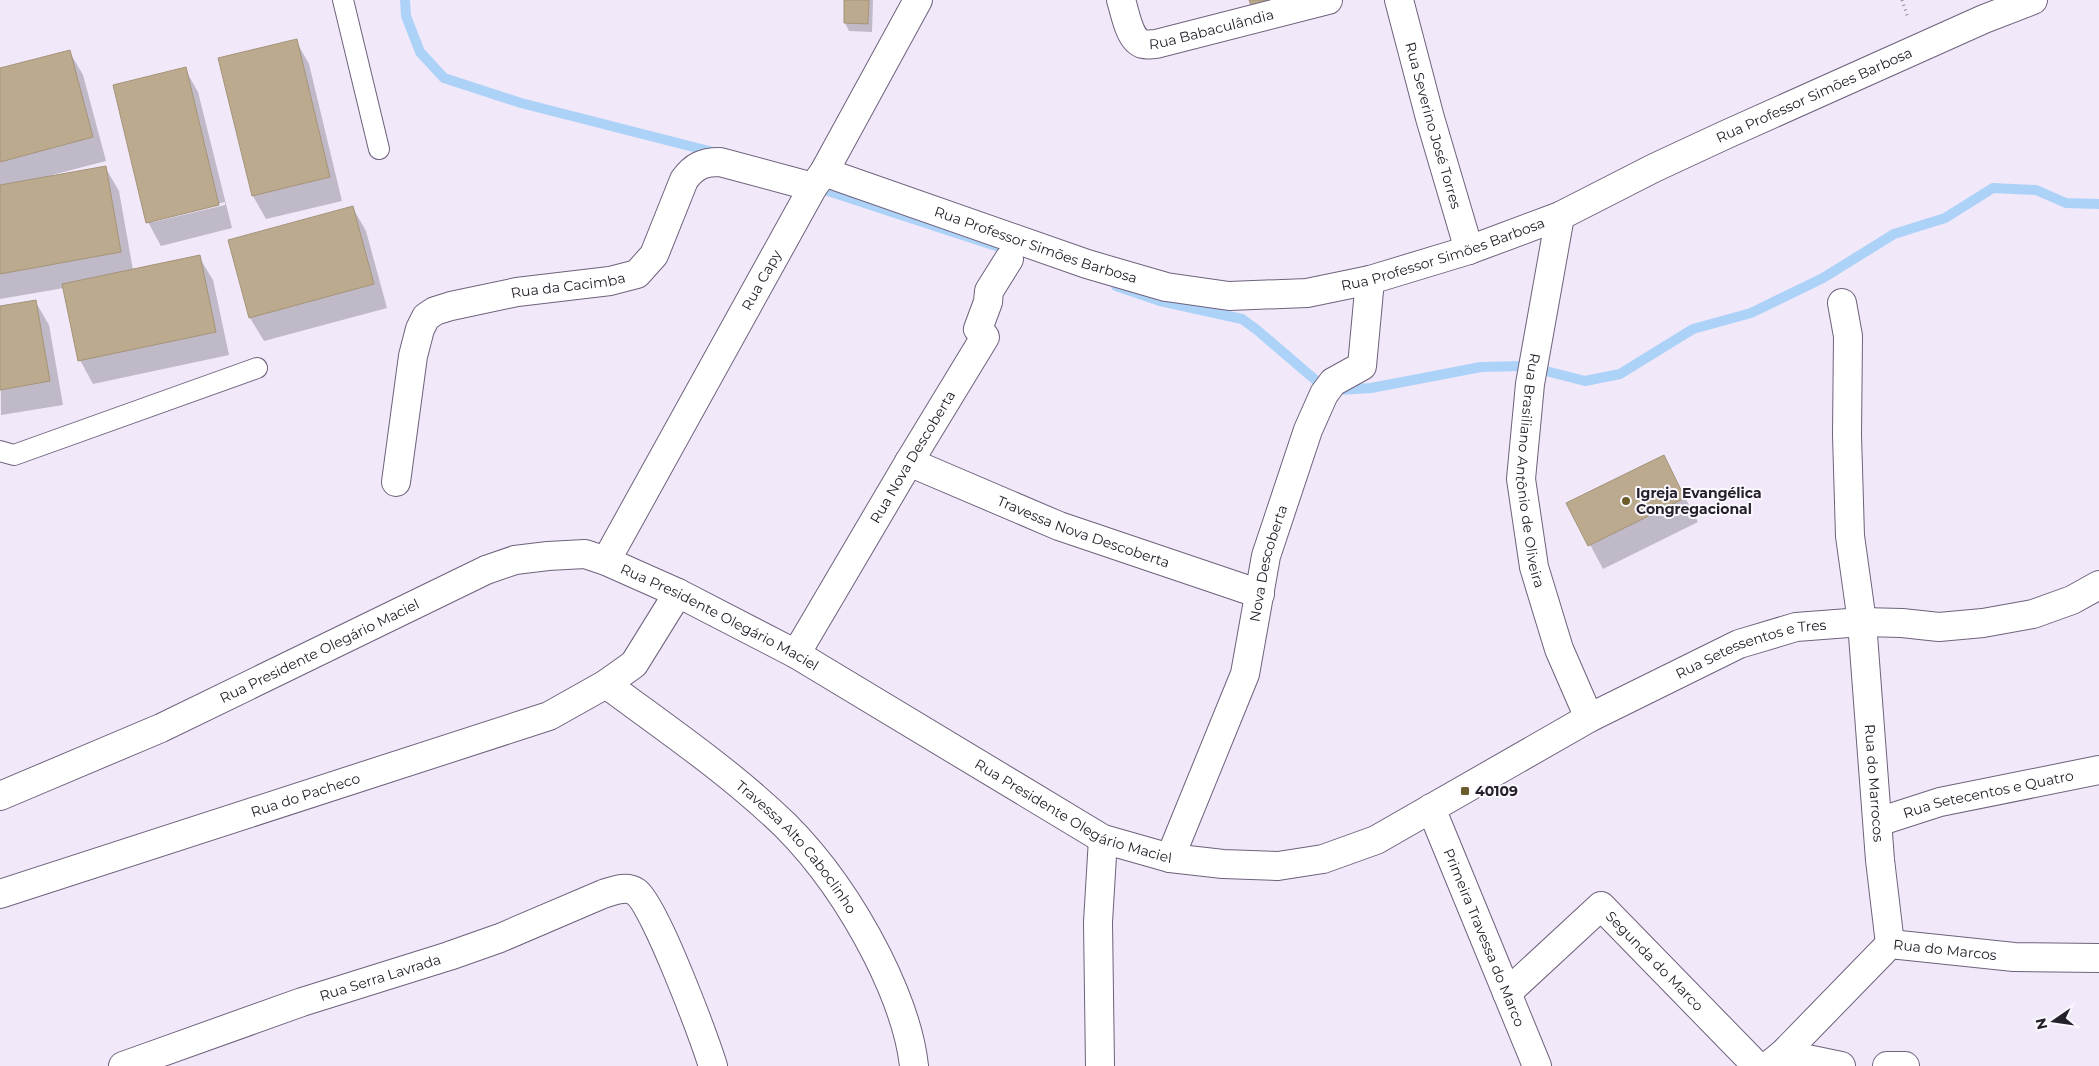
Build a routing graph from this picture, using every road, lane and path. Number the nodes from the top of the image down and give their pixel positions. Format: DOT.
graph roads {
  1 [pos="343,0"];
  2 [pos="918,0"];
  3 [pos="1121,0"];
  4 [pos="1328,0"];
  5 [pos="1399,0"];
  6 [pos="2033,0"];
  7 [pos="379,149"];
  8 [pos="819,180"];
  9 [pos="1560,216"];
  10 [pos="1469,250"];
  11 [pos="1009,259"];
  12 [pos="1370,280"];
  13 [pos="1842,303"];
  14 [pos="257,368"];
  15 [pos="0,451"];
  16 [pos="909,462"];
  17 [pos="396,482"];
  18 [pos="606,561"];
  19 [pos="2099,585"];
  20 [pos="678,593"];
  21 [pos="1260,594"];
  22 [pos="1862,622"];
  23 [pos="796,654"];
  24 [pos="606,684"];
  25 [pos="1589,718"];
  26 [pos="2099,770"];
  27 [pos="0,796"];
  28 [pos="1431,808"];
  29 [pos="1878,822"];
  30 [pos="1103,839"];
  31 [pos="1170,858"];
  32 [pos="0,894"];
  33 [pos="1890,944"];
  34 [pos="2090,958"];
  35 [pos="1506,994"];
  36 [pos="1776,1060"];
  37 [pos="123,1066"];
  38 [pos="713,1066"];
  39 [pos="914,1066"];
  40 [pos="1100,1066"];
  41 [pos="1536,1066"];
  42 [pos="1756,1066"];
  43 [pos="1841,1066"];
  44 [pos="1887,1066"];
  45 [pos="1905,1066"];
  1 -- 7 [label="lane"];
  2 -- 8 [label="street, Rua Capy"];
  3 -- 4 [label="street, Rua Babaculândia"];
  5 -- 10 [label="street, Rua Severino José Torres"];
  6 -- 9 [label="street, Rua Professor Simões Barbosa"];
  8 -- 12 [label="street, Rua Professor Simões Barbosa"];
  8 -- 17 [label="street, Rua da Cacimba"];
  8 -- 18 [label="street, Rua Capy"];
  9 -- 10 [label="street, Rua Professor Simões Barbosa"];
  9 -- 25 [label="street, Rua Brasiliano Antônio de Oliveira"];
  10 -- 12 [label="street, Rua Professor Simões Barbosa"];
  11 -- 16 [label="street, Rua Nova Descoberta"];
  12 -- 21 [label="street, Nova Descoberta"];
  13 -- 22 [label="street, Rua do Marrocos"];
  14 -- 15 [label="lane"];
  16 -- 21 [label="street, Travessa Nova Descoberta"];
  16 -- 23 [label="street, Rua Nova Descoberta"];
  18 -- 20 [label="street, Rua Presidente Olegário Maciel"];
  18 -- 27 [label="street, Rua Presidente Olegário Maciel"];
  19 -- 22 [label="street, Rua Setessentos e Tres"];
  20 -- 23 [label="street, Rua Presidente Olegário Maciel"];
  20 -- 24 [label="street, Rua do Pacheco"];
  21 -- 31 [label="street, Nova Descoberta"];
  22 -- 25 [label="street, Rua Setessentos e Tres"];
  22 -- 29 [label="street, Rua do Marrocos"];
  23 -- 30 [label="street, Rua Presidente Olegário Maciel"];
  24 -- 32 [label="street, Rua do Pacheco"];
  24 -- 39 [label="street, Travessa Alto Caboclinho"];
  25 -- 28 [label="street, Rua Setessentos e Tres"];
  26 -- 29 [label="street, Rua Setecentos e Quatro"];
  28 -- 31 [label="street, Rua Presidente Olegário Maciel"];
  28 -- 35 [label="street, Primeira Travessa do Marco"];
  29 -- 33 [label="street, Rua do Marrocos"];
  30 -- 31 [label="street, Rua Presidente Olegário Maciel"];
  30 -- 40 [label="street"];
  33 -- 34 [label="street, Rua do Marcos"];
  33 -- 36 [label="street, Rua do Marcos"];
  35 -- 41 [label="street, Primeira Travessa do Marco"];
  35 -- 42 [label="street, Segunda do Marco"];
  36 -- 43 [label="street"];
  37 -- 38 [label="street, Rua Serra Lavrada"];
  44 -- 45 [label="street"];
}
